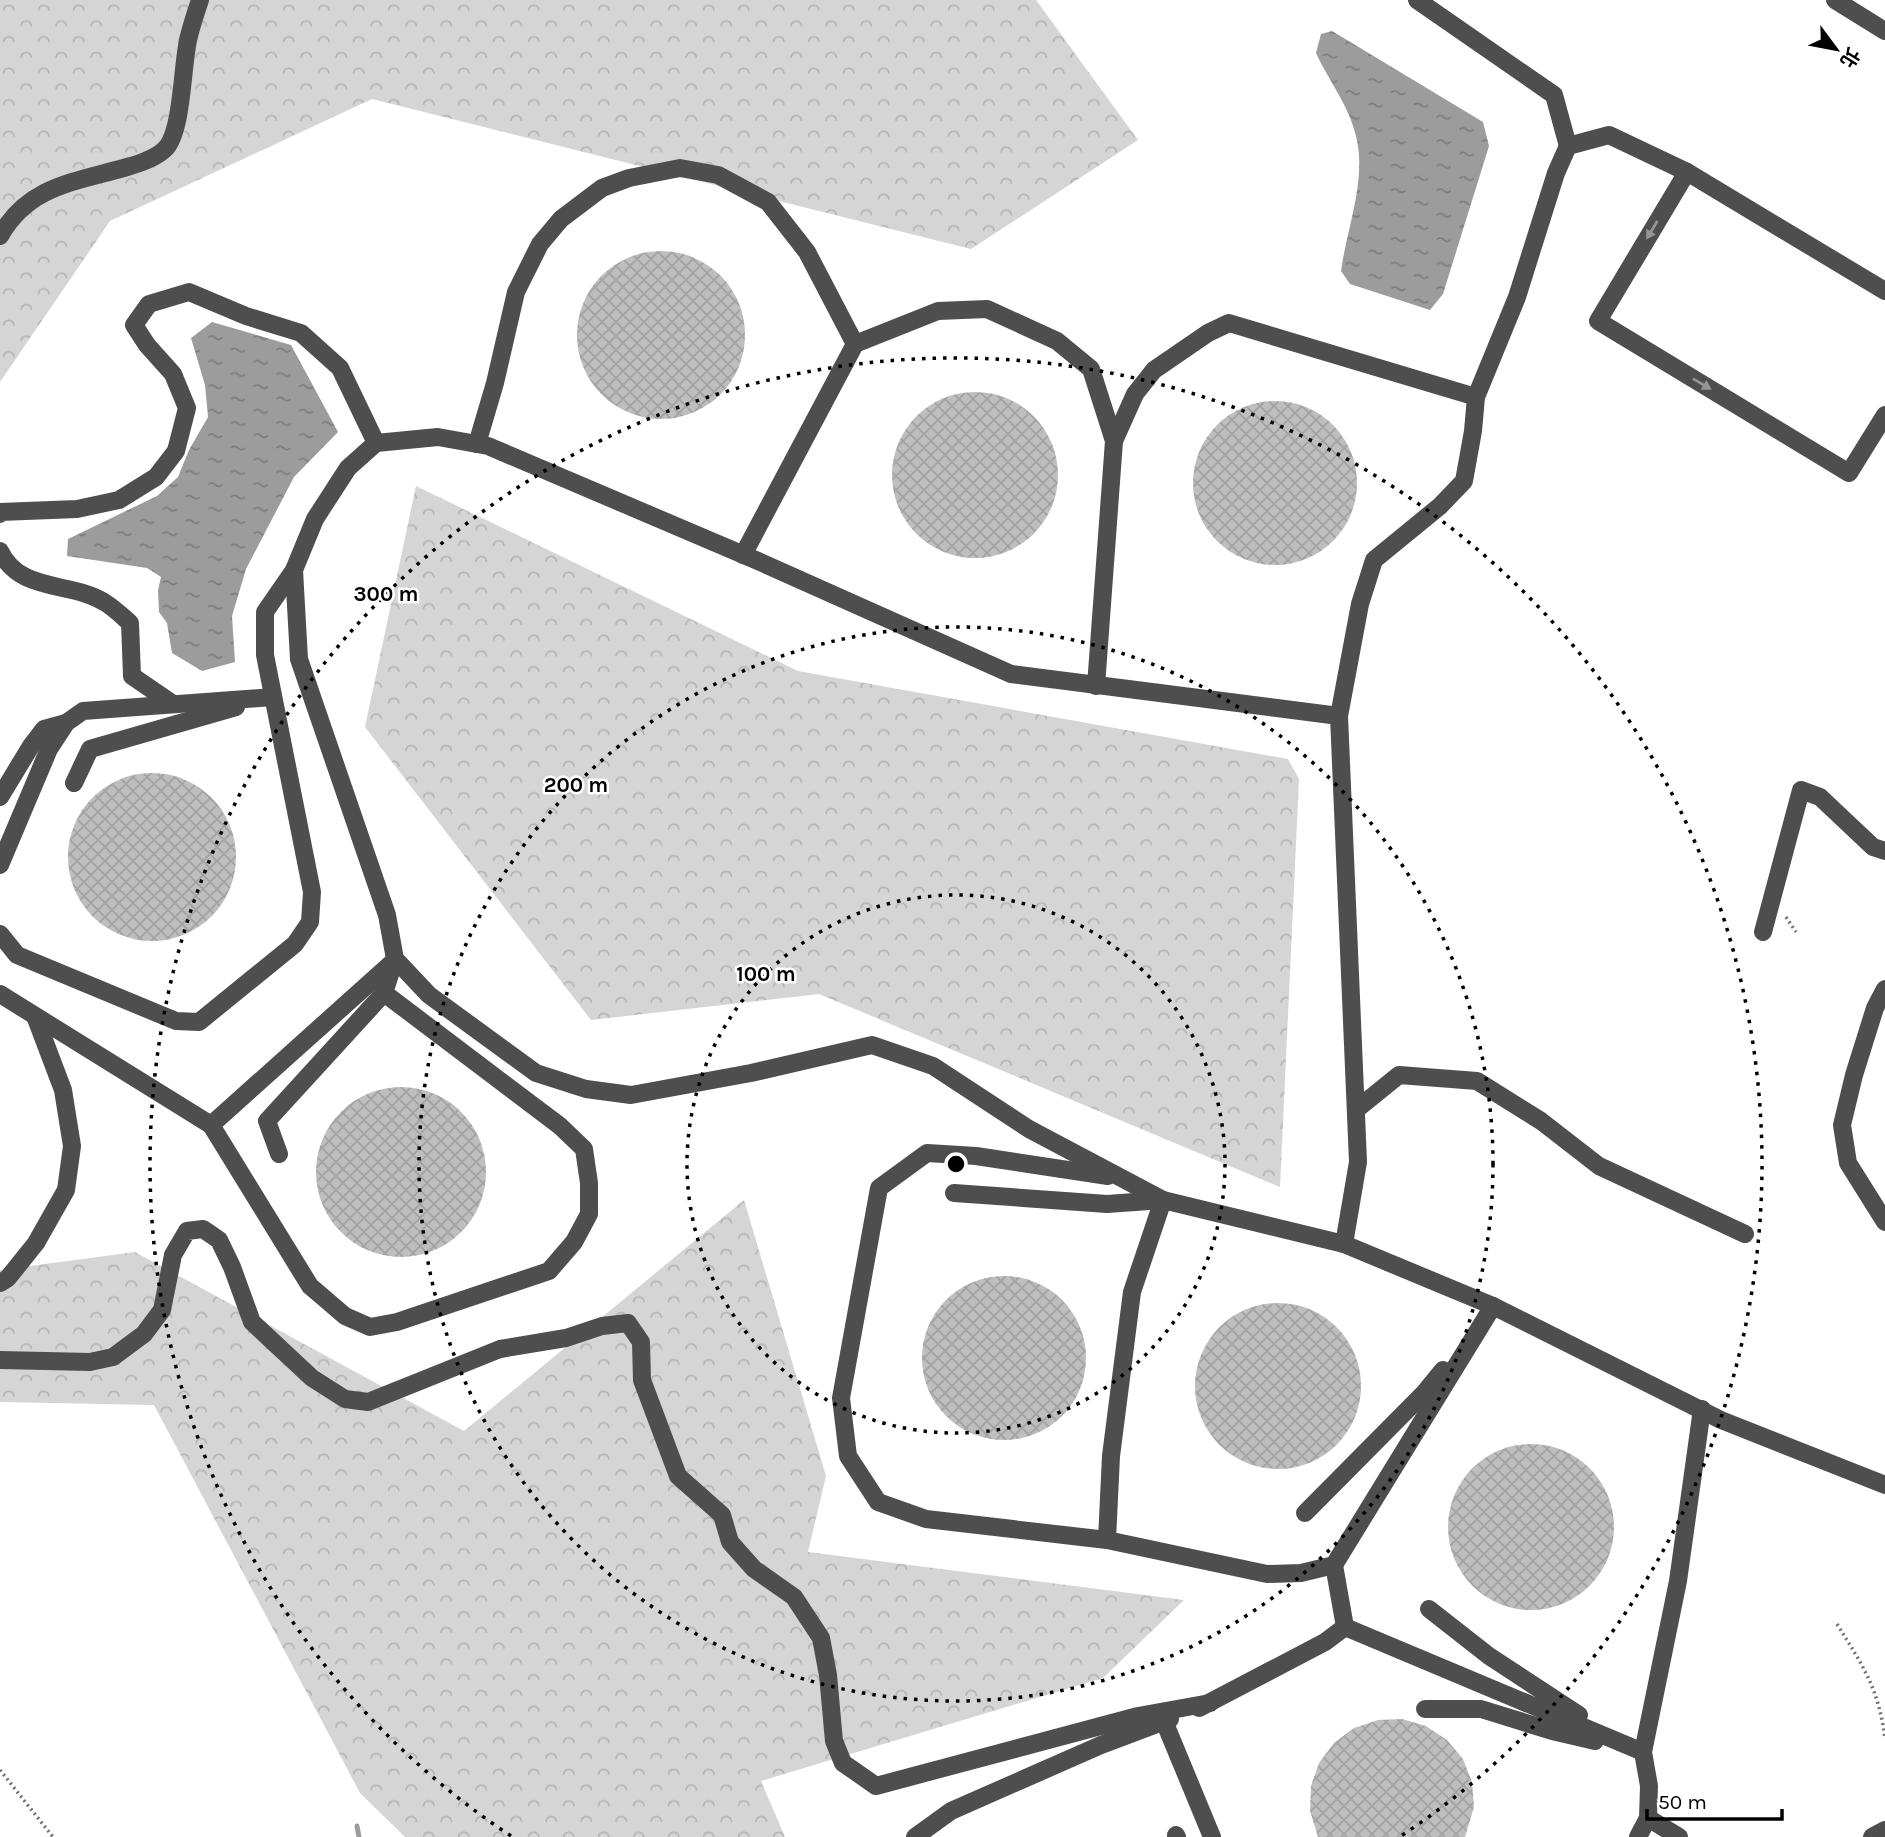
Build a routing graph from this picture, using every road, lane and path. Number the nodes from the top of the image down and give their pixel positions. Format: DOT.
graph roads {
  1 [pos="200,0"];
  2 [pos="1417,0"];
  3 [pos="1835,0"];
  4 [pos="1885,31"];
  5 [pos="1568,146"];
  6 [pos="1686,172"];
  7 [pos="0,236"];
  8 [pos="1885,291"];
  9 [pos="855,344"];
  10 [pos="1476,397"];
  11 [pos="1885,415"];
  12 [pos="1114,441"];
  13 [pos="376,443"];
  14 [pos="477,444"];
  15 [pos="0,514"];
  16 [pos="0,551"];
  17 [pos="743,555"];
  18 [pos="294,570"];
  19 [pos="1096,686"];
  20 [pos="173,704"];
  21 [pos="1339,716"];
  22 [pos="66,723"];
  23 [pos="74,783"];
  24 [pos="0,797"];
  25 [pos="1885,851"];
  26 [pos="0,865"];
  27 [pos="1763,932"];
  28 [pos="0,934"];
  29 [pos="395,959"];
  30 [pos="1885,989"];
  31 [pos="384,993"];
  32 [pos="0,994"];
  33 [pos="36,1016"];
  34 [pos="1357,1109"];
  35 [pos="211,1125"];
  36 [pos="279,1154"];
  37 [pos="1124,1179"];
  38 [pos="954,1193"];
  39 [pos="1163,1200"];
  40 [pos="1885,1222"];
  41 [pos="1745,1234"];
  42 [pos="1344,1244"];
  43 [pos="0,1283"];
  44 [pos="1493,1306"];
  45 [pos="0,1360"];
  46 [pos="1702,1409"];
  47 [pos="1885,1485"];
  48 [pos="1305,1514"];
  49 [pos="1107,1541"];
  50 [pos="1334,1565"];
  51 [pos="1429,1609"];
  52 [pos="1837,1624"];
  53 [pos="1345,1627"];
  54 [pos="1210,1703"];
  55 [pos="1425,1709"];
  56 [pos="1164,1721"];
  57 [pos="1885,1739"];
  58 [pos="1643,1752"];
  59 [pos="0,1770"];
  60 [pos="1648,1818"];
  61 [pos="1885,1830"];
  62 [pos="53,1837"];
  63 [pos="915,1837"];
  64 [pos="1212,1837"];
  65 [pos="1638,1837"];
  66 [pos="1679,1837"];
  67 [pos="1872,1837"];
  1 -- 7 [label="lane"];
  2 -- 5 [label="lane"];
  3 -- 4 [label="lane"];
  5 -- 6 [label="lane"];
  5 -- 10 [label="lane"];
  6 -- 8 [label="lane"];
  6 -- 11 [label="lane, one-way"];
  9 -- 12 [label="lane"];
  9 -- 14 [label="lane"];
  9 -- 17 [label="lane"];
  10 -- 12 [label="lane"];
  10 -- 21 [label="lane"];
  12 -- 19 [label="lane"];
  13 -- 14 [label="lane"];
  13 -- 15 [label="lane"];
  13 -- 18 [label="lane"];
  14 -- 17 [label="lane"];
  16 -- 20 [label="lane"];
  17 -- 19 [label="lane"];
  18 -- 28 [label="lane"];
  18 -- 29 [label="lane"];
  19 -- 21 [label="lane"];
  20 -- 22 [label="lane"];
  20 -- 23 [label="lane"];
  21 -- 34 [label="lane"];
  22 -- 24 [label="lane"];
  22 -- 26 [label="lane"];
  25 -- 27 [label="lane"];
  29 -- 31 [label="lane"];
  29 -- 35 [label="lane"];
  29 -- 37 [label="lane"];
  30 -- 40 [label="lane"];
  31 -- 35 [label="lane"];
  31 -- 36 [label="lane"];
  32 -- 33 [label="lane"];
  33 -- 35 [label="lane"];
  33 -- 43 [label="lane"];
  34 -- 41 [label="lane"];
  34 -- 42 [label="lane"];
  37 -- 39 [label="lane"];
  37 -- 49 [label="lane"];
  38 -- 39 [label="lane"];
  39 -- 42 [label="lane"];
  39 -- 49 [label="lane"];
  42 -- 44 [label="lane"];
  44 -- 46 [label="lane"];
  44 -- 48 [label="lane"];
  44 -- 50 [label="lane"];
  45 -- 54 [label="lane"];
  46 -- 47 [label="lane"];
  46 -- 58 [label="lane"];
  49 -- 50 [label="lane"];
  50 -- 53 [label="lane"];
  51 -- 58 [label="lane"];
  52 -- 57 [label="path"];
  53 -- 54 [label="lane"];
  53 -- 58 [label="lane"];
  54 -- 56 [label="lane"];
  55 -- 58 [label="lane"];
  56 -- 63 [label="lane"];
  56 -- 64 [label="lane"];
  58 -- 60 [label="lane"];
  59 -- 62 [label="path"];
  60 -- 65 [label="lane"];
  60 -- 66 [label="lane"];
  61 -- 67 [label="lane"];
}
